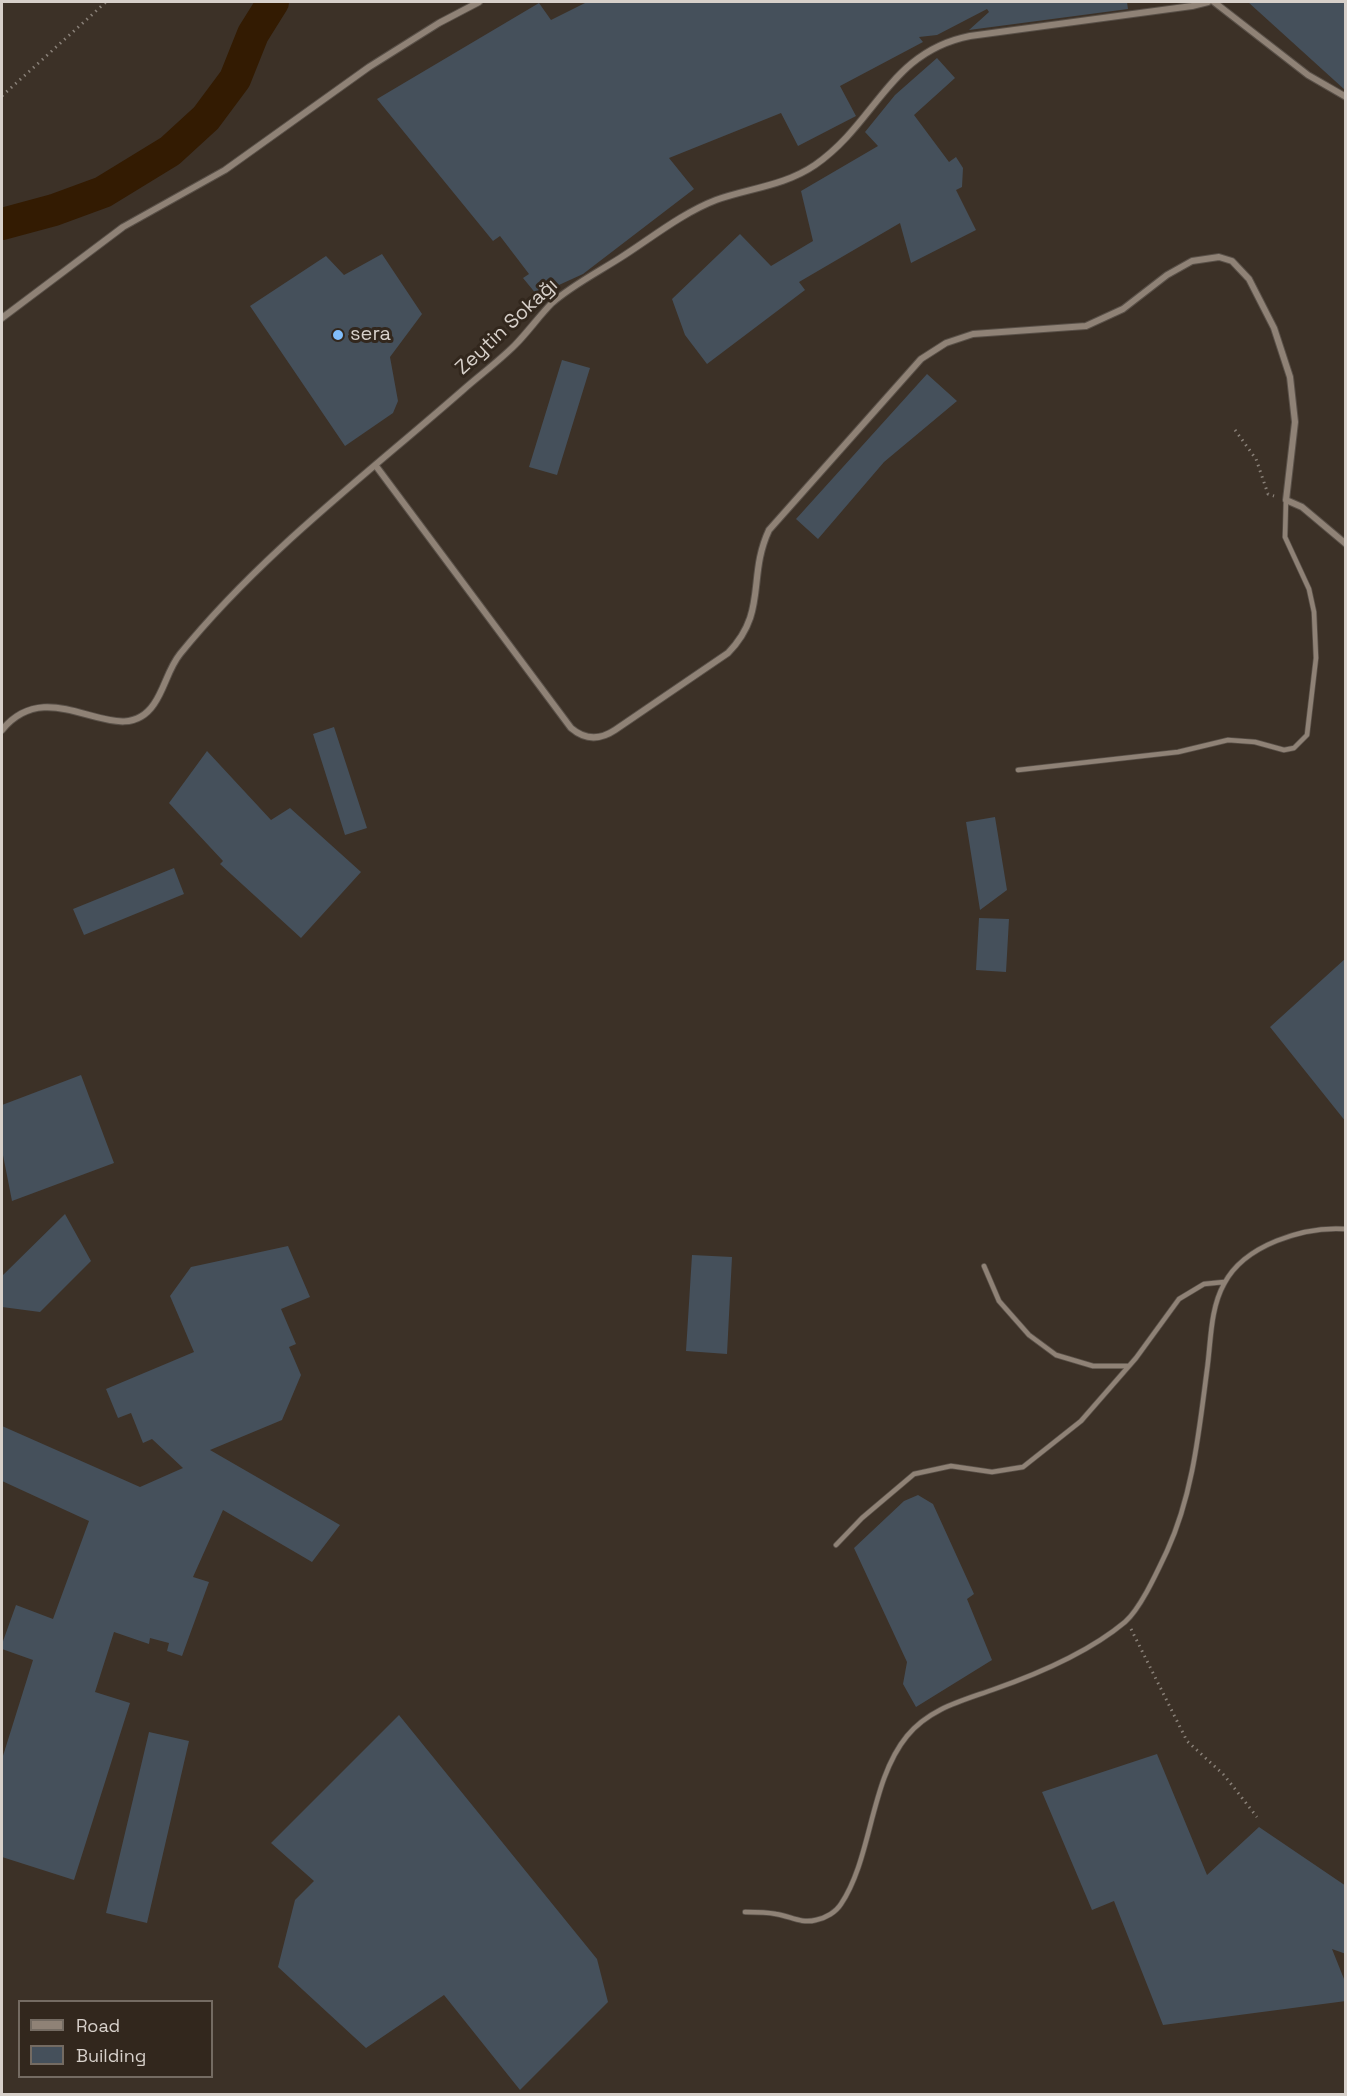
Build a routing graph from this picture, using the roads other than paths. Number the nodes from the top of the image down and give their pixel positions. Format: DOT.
graph roads {
  1 [pos="479,2"];
  2 [pos="1208,2"];
  3 [pos="1214,2"];
  4 [pos="1346,97"];
  5 [pos="2,318"];
  6 [pos="376,466"];
  7 [pos="1286,500"];
  8 [pos="1346,544"];
  9 [pos="2,730"];
  10 [pos="1018,770"];
  11 [pos="1346,1229"];
  12 [pos="984,1266"];
  13 [pos="1224,1282"];
  14 [pos="1129,1366"];
  15 [pos="836,1545"];
  16 [pos="745,1912"];
  1 -- 5 [label="street"];
  2 -- 6 [label="street, Zeytin Sokağı"];
  3 -- 4 [label="street"];
  6 -- 7 [label="street"];
  6 -- 9 [label="street, Zeytin Sokağı"];
  7 -- 8 [label="street"];
  7 -- 10 [label="lane"];
  11 -- 13 [label="lane"];
  12 -- 14 [label="lane"];
  13 -- 14 [label="lane"];
  13 -- 16 [label="lane"];
  14 -- 15 [label="lane"];
}
